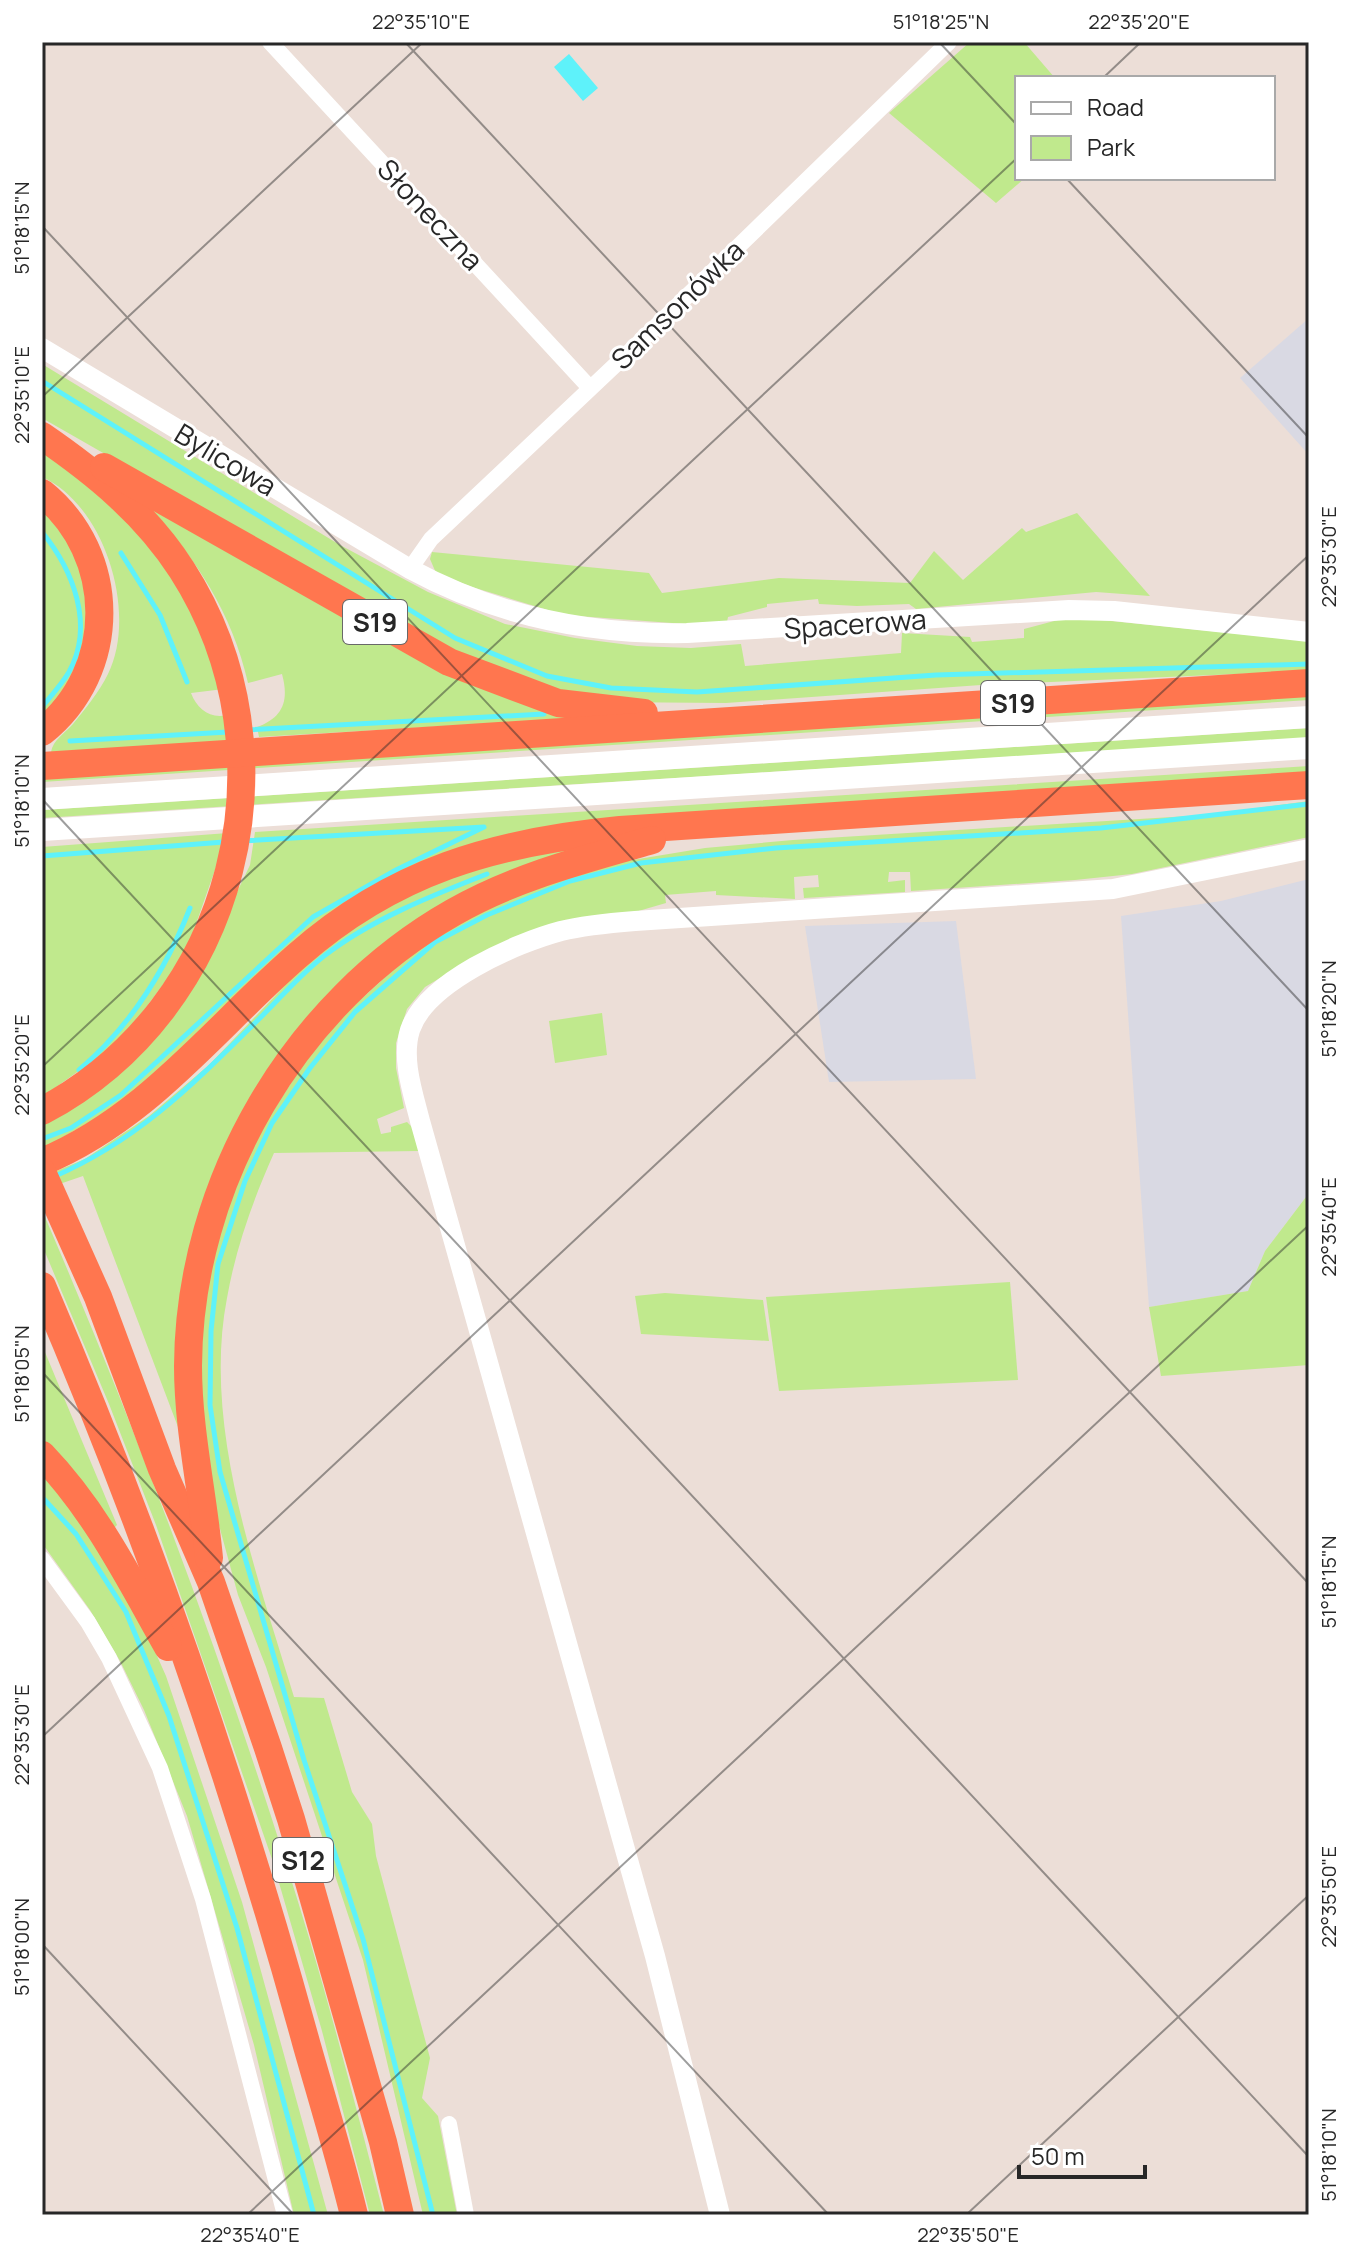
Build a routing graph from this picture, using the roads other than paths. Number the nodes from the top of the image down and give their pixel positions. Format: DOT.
graph roads {
  1 [pos="270,42"];
  2 [pos="949,42"];
  3 [pos="42,348"];
  4 [pos="590,388"];
  5 [pos="42,434"];
  6 [pos="42,493"];
  7 [pos="410,569"];
  8 [pos="1309,632"];
  9 [pos="1309,683"];
  10 [pos="1309,717"];
  11 [pos="740,720"];
  12 [pos="42,732"];
  13 [pos="1309,748"];
  14 [pos="42,766"];
  15 [pos="1309,785"];
  16 [pos="42,799"];
  17 [pos="706,825"];
  18 [pos="42,830"];
  19 [pos="1309,849"];
  20 [pos="42,1111"];
  21 [pos="42,1162"];
  22 [pos="42,1172"];
  23 [pos="42,1286"];
  24 [pos="42,1455"];
  25 [pos="42,1559"];
  26 [pos="211,1582"];
  27 [pos="206,1715"];
  28 [pos="449,2124"];
  29 [pos="285,2215"];
  30 [pos="354,2215"];
  31 [pos="400,2215"];
  32 [pos="466,2215"];
  33 [pos="720,2215"];
  1 -- 4 [label="street, Słoneczna"];
  2 -- 4 [label="street, Samsonówka"];
  3 -- 7 [label="street, Bylicowa"];
  4 -- 7 [label="street, Samsonówka"];
  5 -- 11 [label="highway, S19"];
  5 -- 20 [label="highway"];
  6 -- 12 [label="highway"];
  7 -- 8 [label="street, Spacerowa"];
  9 -- 11 [label="highway, S19"];
  10 -- 16 [label="main road"];
  11 -- 14 [label="highway"];
  13 -- 18 [label="main road"];
  15 -- 17 [label="highway"];
  17 -- 21 [label="highway"];
  17 -- 26 [label="highway"];
  19 -- 33 [label="street"];
  22 -- 26 [label="highway, S12"];
  23 -- 27 [label="highway, S12"];
  24 -- 27 [label="highway"];
  25 -- 29 [label="street"];
  26 -- 31 [label="highway, S12"];
  27 -- 30 [label="highway, S12"];
  28 -- 32 [label="street"];
}
